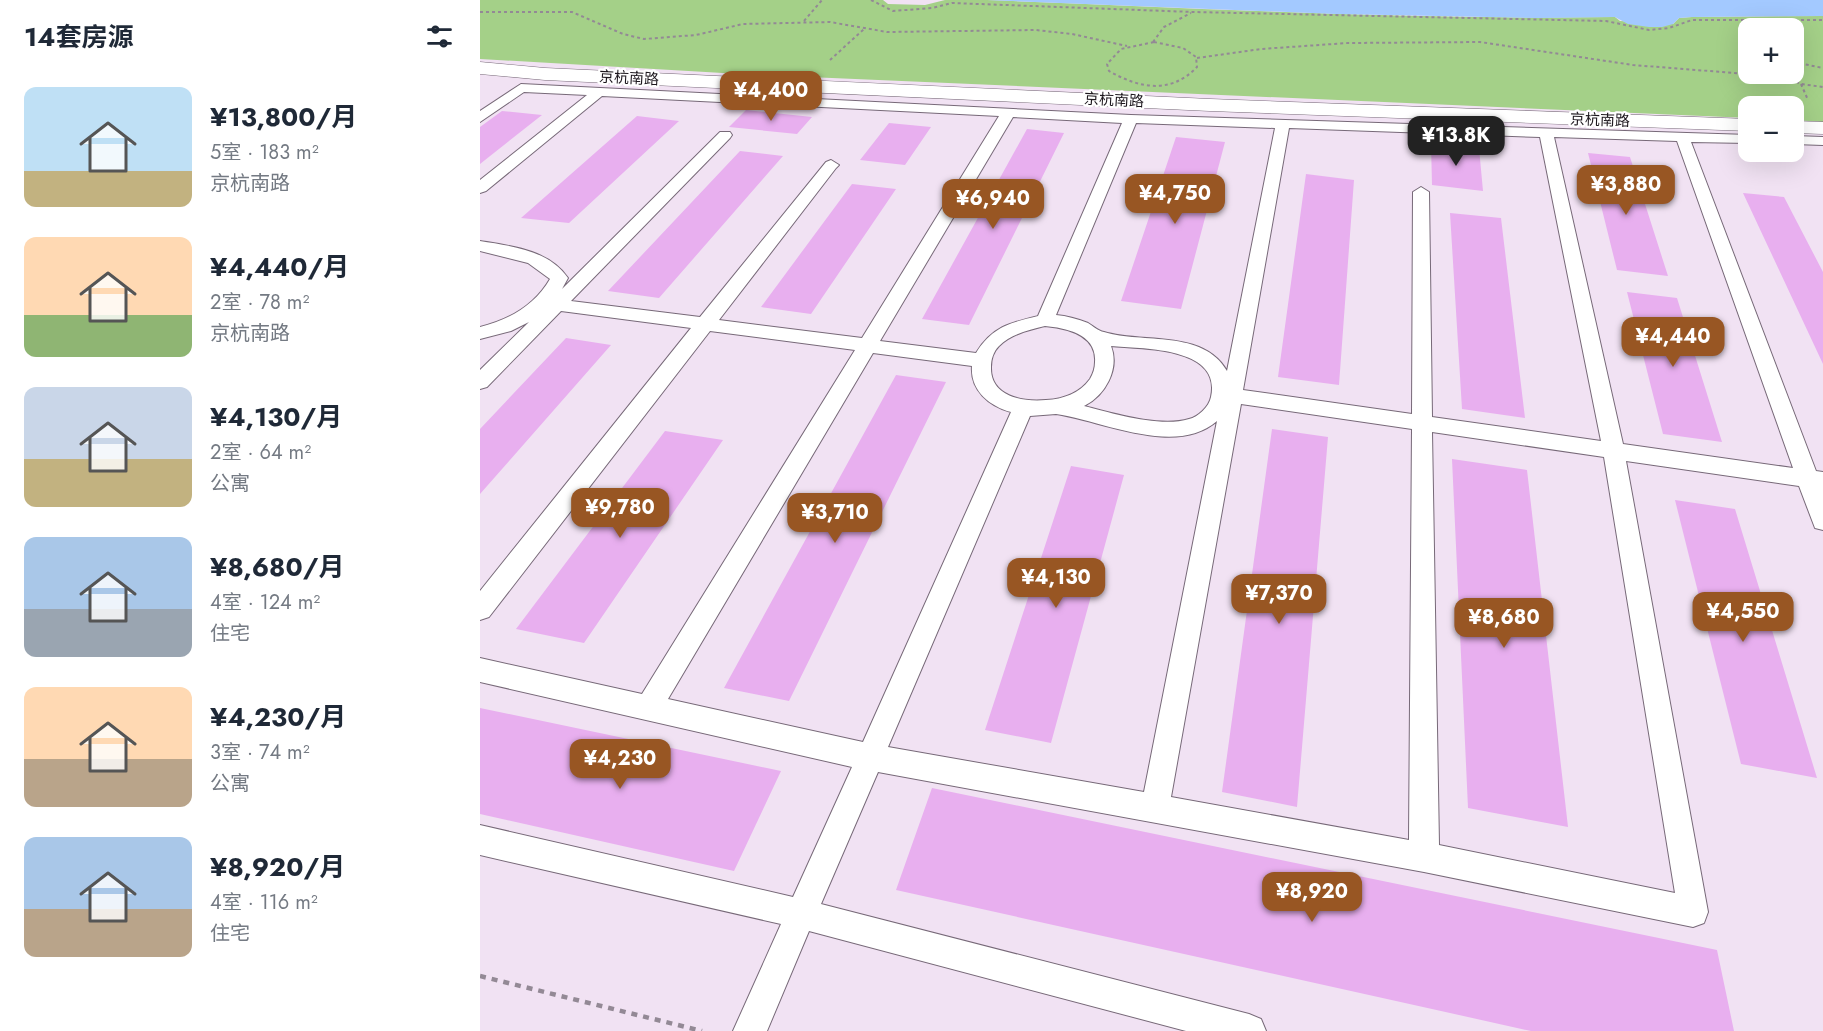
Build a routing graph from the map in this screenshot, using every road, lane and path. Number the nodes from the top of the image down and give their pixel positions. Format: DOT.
graph roads {
  1 [pos="822,0"];
  2 [pos="871,0"];
  3 [pos="480,12"];
  4 [pos="1193,12"];
  5 [pos="1823,20"];
  6 [pos="803,22"];
  7 [pos="1152,43"];
  8 [pos="1127,46"];
  9 [pos="1197,58"];
  10 [pos="1804,64"];
  11 [pos="480,68"];
  12 [pos="1823,68"];
  13 [pos="1738,73"];
  14 [pos="1801,84"];
  15 [pos="1823,87"];
  16 [pos="598,93"];
  17 [pos="1008,113"];
  18 [pos="480,118"];
  19 [pos="1131,119"];
  20 [pos="1283,124"];
  21 [pos="1738,125"];
  22 [pos="1804,127"];
  23 [pos="1823,128"];
  24 [pos="1546,132"];
  25 [pos="725,135"];
  26 [pos="1682,136"];
  27 [pos="1738,139"];
  28 [pos="1804,140"];
  29 [pos="1823,141"];
  30 [pos="831,165"];
  31 [pos="480,188"];
  32 [pos="1421,192"];
  33 [pos="480,246"];
  34 [pos="550,304"];
  35 [pos="1045,320"];
  36 [pos="705,324"];
  37 [pos="480,333"];
  38 [pos="1097,338"];
  39 [pos="868,345"];
  40 [pos="980,360"];
  41 [pos="480,382"];
  42 [pos="1227,395"];
  43 [pos="1057,407"];
  44 [pos="1023,408"];
  45 [pos="1422,423"];
  46 [pos="1614,451"];
  47 [pos="1815,480"];
  48 [pos="1823,522"];
  49 [pos="480,609"];
  50 [pos="480,669"];
  51 [pos="649,707"];
  52 [pos="870,757"];
  53 [pos="1155,808"];
  54 [pos="480,840"];
  55 [pos="1424,857"];
  56 [pos="802,914"];
  57 [pos="480,976"];
  58 [pos="702,1031"];
  59 [pos="750,1031"];
  60 [pos="1249,1031"];
  1 -- 6 [label="path"];
  2 -- 4 [label="path"];
  3 -- 6 [label="path"];
  4 -- 5 [label="path"];
  4 -- 7 [label="path"];
  6 -- 8 [label="path"];
  7 -- 8 [label="path"];
  7 -- 9 [label="path"];
  8 -- 9 [label="path"];
  9 -- 13 [label="path"];
  10 -- 12 [label="path"];
  11 -- 21 [label="street, 京杭南路"];
  14 -- 15 [label="path"];
  16 -- 17 [label="lane"];
  16 -- 18 [label="lane"];
  16 -- 31 [label="lane"];
  17 -- 19 [label="lane"];
  17 -- 39 [label="lane"];
  19 -- 20 [label="lane"];
  19 -- 35 [label="lane"];
  20 -- 24 [label="lane"];
  20 -- 42 [label="lane"];
  22 -- 23 [label="street"];
  24 -- 26 [label="lane"];
  24 -- 46 [label="lane"];
  25 -- 34 [label="lane"];
  26 -- 27 [label="lane"];
  26 -- 47 [label="lane"];
  28 -- 29 [label="lane"];
  30 -- 36 [label="lane"];
  32 -- 45 [label="lane"];
  33 -- 34 [label="lane"];
  34 -- 36 [label="lane"];
  34 -- 37 [label="lane"];
  34 -- 41 [label="lane"];
  35 -- 38 [label="lane"];
  35 -- 40 [label="lane"];
  36 -- 39 [label="lane"];
  36 -- 49 [label="lane"];
  38 -- 42 [label="lane"];
  38 -- 43 [label="lane"];
  39 -- 40 [label="lane"];
  39 -- 51 [label="lane"];
  40 -- 44 [label="lane"];
  42 -- 43 [label="lane"];
  42 -- 45 [label="lane"];
  42 -- 53 [label="lane"];
  43 -- 44 [label="lane"];
  44 -- 52 [label="lane"];
  45 -- 46 [label="lane"];
  45 -- 55 [label="lane"];
  46 -- 47 [label="lane"];
  46 -- 55 [label="lane"];
  47 -- 48 [label="lane"];
  50 -- 51 [label="lane"];
  51 -- 52 [label="lane"];
  52 -- 53 [label="lane"];
  52 -- 56 [label="lane"];
  53 -- 55 [label="lane"];
  54 -- 56 [label="lane"];
  56 -- 59 [label="lane"];
  56 -- 60 [label="lane"];
  57 -- 58 [label="path"];
}
